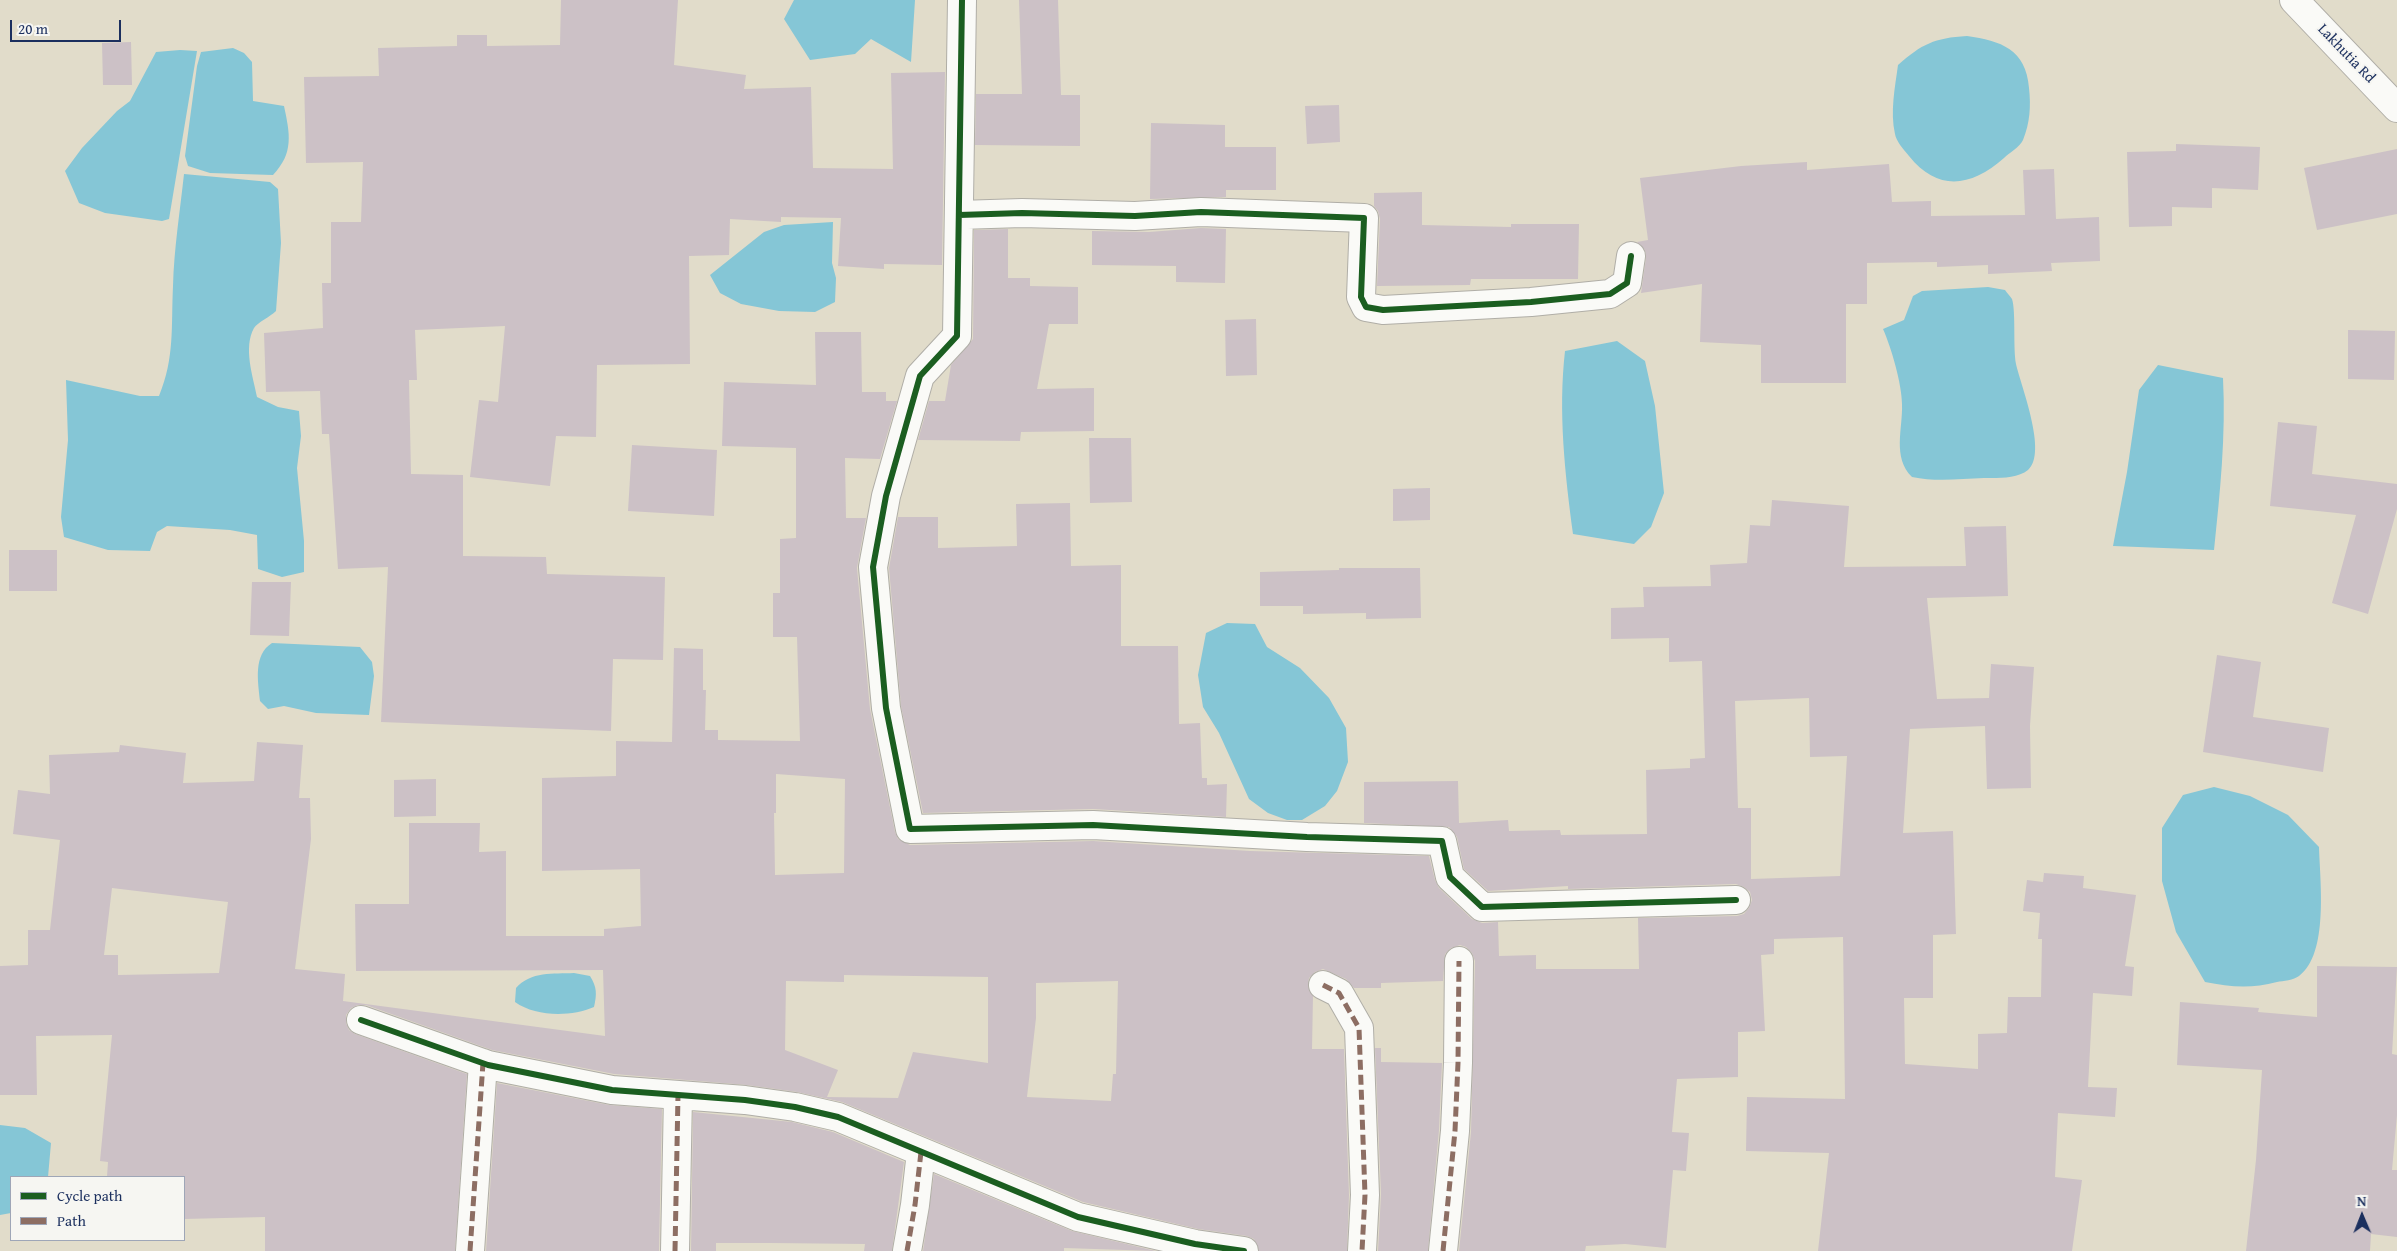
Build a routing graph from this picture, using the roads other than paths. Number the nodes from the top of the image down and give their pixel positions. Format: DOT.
graph roads {
  1 [pos="962,0"];
  2 [pos="2294,0"];
  3 [pos="2397,108"];
  4 [pos="959,215"];
  5 [pos="1631,256"];
  6 [pos="1736,900"];
  7 [pos="1459,961"];
  8 [pos="1323,985"];
  9 [pos="361,1020"];
  10 [pos="483,1063"];
  11 [pos="678,1095"];
  12 [pos="921,1152"];
  13 [pos="470,1251"];
  14 [pos="675,1251"];
  15 [pos="906,1251"];
  16 [pos="1244,1251"];
  17 [pos="1362,1251"];
  18 [pos="1442,1251"];
  1 -- 4 [label="street"];
  2 -- 3 [label="street, Lakhutia Rd"];
  4 -- 5 [label="street"];
  4 -- 6 [label="street"];
  7 -- 18 [label="street"];
  8 -- 17 [label="street"];
  9 -- 10 [label="street"];
  10 -- 11 [label="street"];
  10 -- 13 [label="street"];
  11 -- 12 [label="street"];
  11 -- 14 [label="street"];
  12 -- 15 [label="street"];
  12 -- 16 [label="street"];
}
